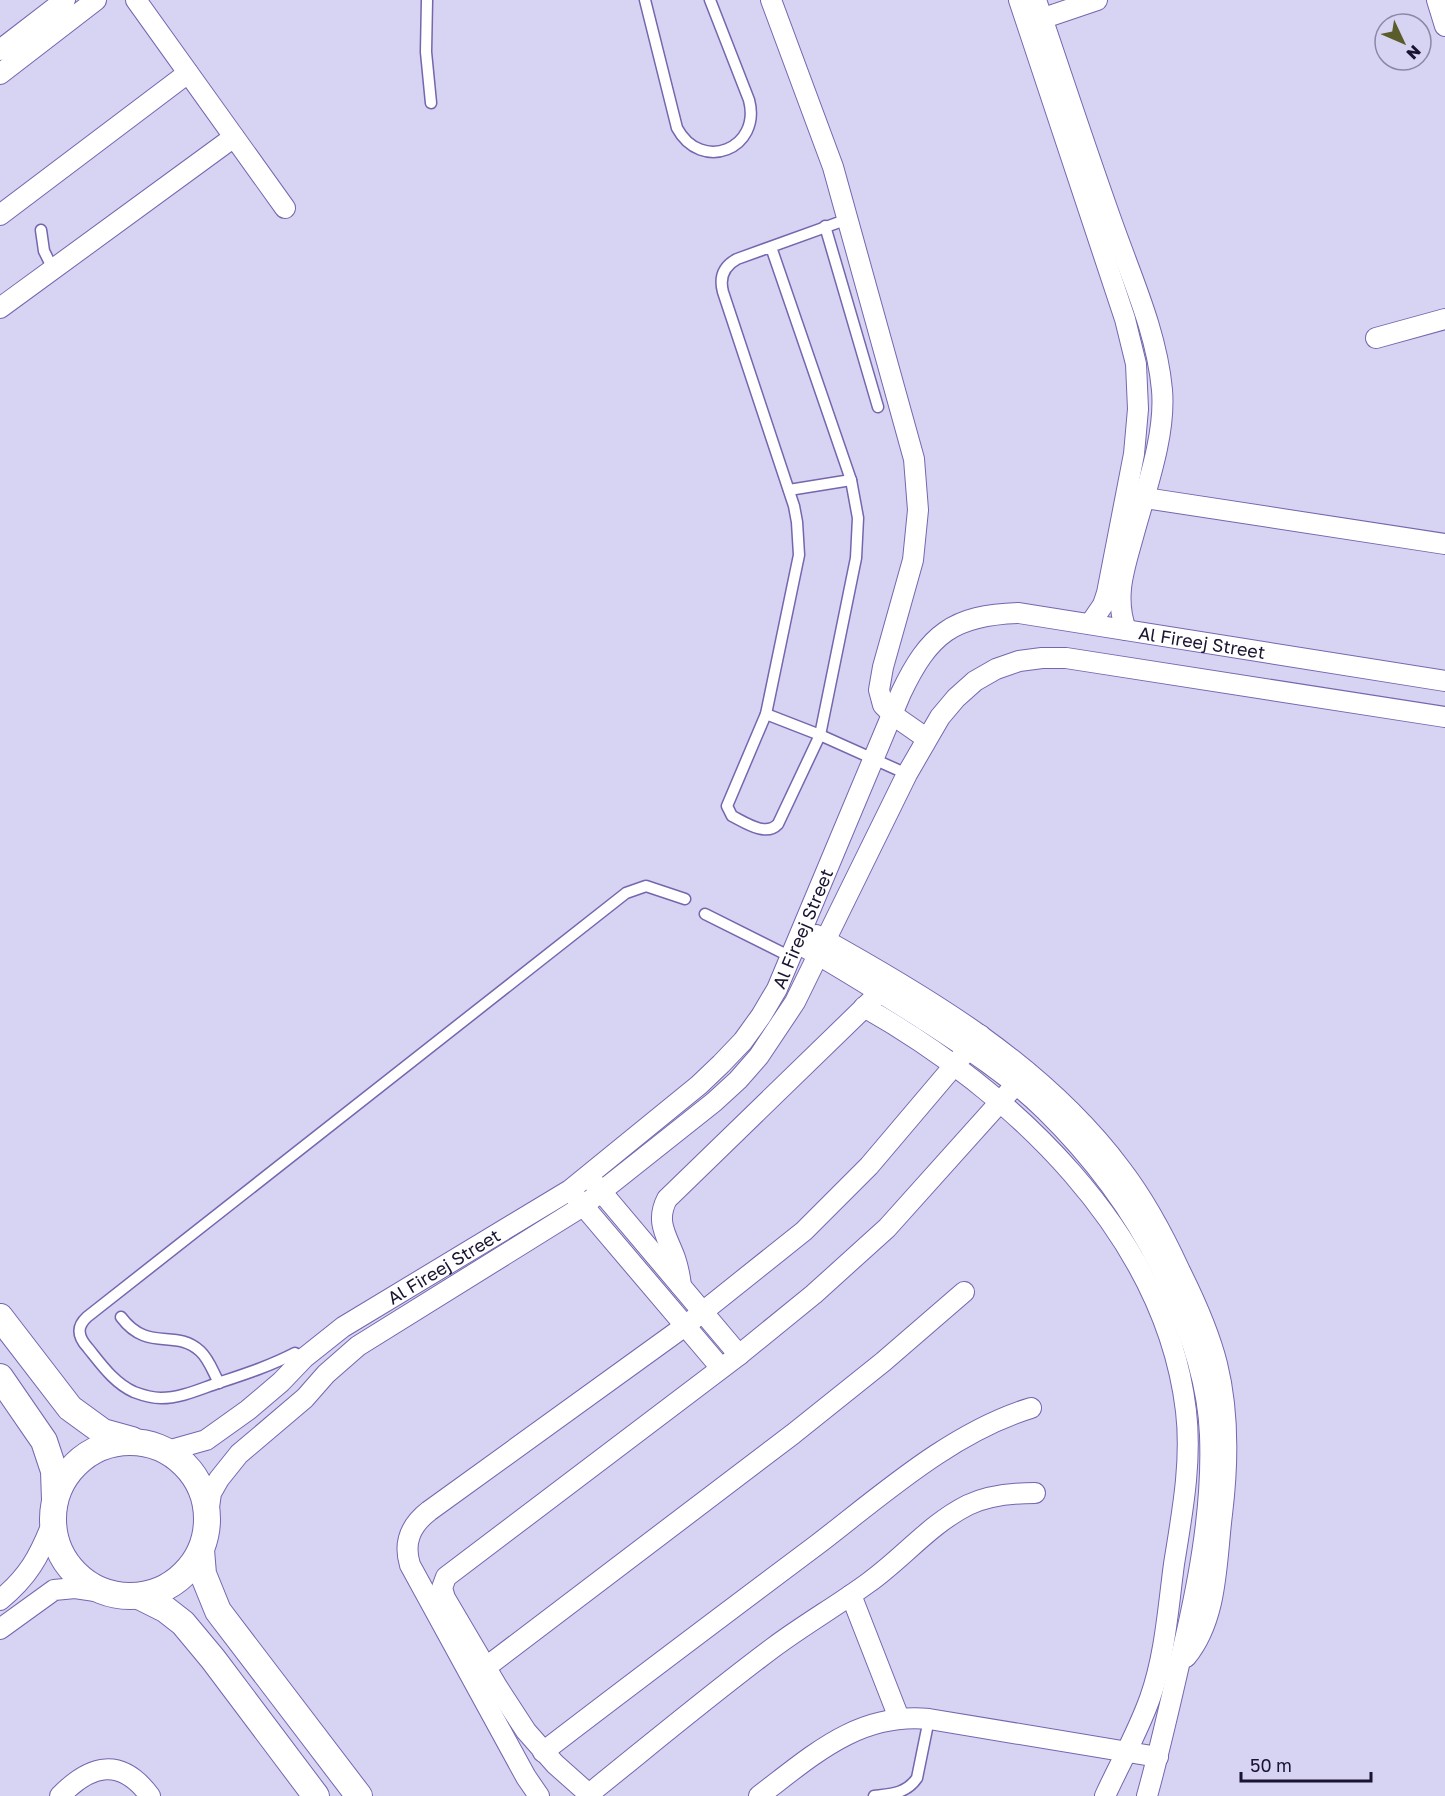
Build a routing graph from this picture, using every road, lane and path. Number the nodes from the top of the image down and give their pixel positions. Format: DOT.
graph roads {
  1 [pos="65,0"];
  2 [pos="96,0"];
  3 [pos="136,0"];
  4 [pos="427,0"];
  5 [pos="645,0"];
  6 [pos="710,0"];
  7 [pos="771,0"];
  8 [pos="1019,0"];
  9 [pos="1097,0"];
  10 [pos="1437,0"];
  11 [pos="1035,14"];
  12 [pos="1445,26"];
  13 [pos="0,50"];
  14 [pos="188,73"];
  15 [pos="0,74"];
  16 [pos="431,103"];
  17 [pos="234,137"];
  18 [pos="285,208"];
  19 [pos="0,215"];
  20 [pos="848,219"];
  21 [pos="825,226"];
  22 [pos="41,230"];
  23 [pos="771,246"];
  24 [pos="53,269"];
  25 [pos="0,308"];
  26 [pos="1445,319"];
  27 [pos="1376,338"];
  28 [pos="878,407"];
  29 [pos="851,480"];
  30 [pos="789,490"];
  31 [pos="1135,497"];
  32 [pos="1445,544"];
  33 [pos="1090,624"];
  34 [pos="1126,630"];
  35 [pos="1445,681"];
  36 [pos="766,714"];
  37 [pos="893,715"];
  38 [pos="1445,717"];
  39 [pos="820,735"];
  40 [pos="926,738"];
  41 [pos="874,759"];
  42 [pos="907,774"];
  43 [pos="685,899"];
  44 [pos="705,914"];
  45 [pos="798,943"];
  46 [pos="821,947"];
  47 [pos="888,986"];
  48 [pos="864,1007"];
  49 [pos="974,1042"];
  50 [pos="955,1065"];
  51 [pos="1022,1079"];
  52 [pos="1001,1102"];
  53 [pos="588,1175"];
  54 [pos="570,1190"];
  55 [pos="602,1192"];
  56 [pos="583,1206"];
  57 [pos="681,1286"];
  58 [pos="964,1292"];
  59 [pos="703,1312"];
  60 [pos="0,1317"];
  61 [pos="121,1317"];
  62 [pos="685,1326"];
  63 [pos="343,1327"];
  64 [pos="358,1346"];
  65 [pos="740,1354"];
  66 [pos="299,1363"];
  67 [pos="722,1368"];
  68 [pos="0,1377"];
  69 [pos="219,1383"];
  70 [pos="313,1389"];
  71 [pos="1031,1408"];
  72 [pos="156,1447"];
  73 [pos="1035,1493"];
  74 [pos="53,1512"];
  75 [pos="207,1522"];
  76 [pos="201,1550"];
  77 [pos="102,1592"];
  78 [pos="851,1595"];
  79 [pos="139,1596"];
  80 [pos="0,1600"];
  81 [pos="0,1629"];
  82 [pos="479,1672"];
  83 [pos="899,1718"];
  84 [pos="929,1719"];
  85 [pos="543,1752"];
  86 [pos="1125,1752"];
  87 [pos="1158,1757"];
  88 [pos="590,1795"];
  89 [pos="60,1796"];
  90 [pos="150,1796"];
  91 [pos="316,1796"];
  92 [pos="359,1796"];
  93 [pos="539,1796"];
  94 [pos="759,1796"];
  95 [pos="874,1796"];
  96 [pos="1105,1796"];
  97 [pos="1147,1796"];
  1 -- 13 [label="street"];
  2 -- 15 [label="street"];
  3 -- 14 [label="street"];
  4 -- 16 [label="lane"];
  5 -- 6 [label="lane"];
  7 -- 20 [label="street"];
  8 -- 11 [label="street"];
  9 -- 11 [label="street"];
  10 -- 12 [label="street"];
  11 -- 31 [label="street"];
  14 -- 17 [label="street"];
  14 -- 19 [label="street"];
  17 -- 18 [label="street"];
  17 -- 24 [label="street"];
  20 -- 21 [label="lane"];
  20 -- 37 [label="street"];
  21 -- 23 [label="lane"];
  21 -- 28 [label="lane"];
  22 -- 24 [label="lane"];
  23 -- 29 [label="lane"];
  23 -- 30 [label="lane"];
  24 -- 25 [label="street"];
  26 -- 27 [label="street"];
  29 -- 30 [label="lane"];
  29 -- 39 [label="lane"];
  30 -- 36 [label="lane"];
  31 -- 32 [label="street"];
  31 -- 33 [label="street"];
  31 -- 34 [label="street"];
  33 -- 34 [label="street, Al Fireej Street"];
  33 -- 37 [label="street, Al Fireej Street"];
  34 -- 35 [label="street, Al Fireej Street"];
  36 -- 39 [label="lane"];
  36 -- 39 [label="lane"];
  37 -- 40 [label="street"];
  37 -- 41 [label="street, Al Fireej Street"];
  38 -- 40 [label="street, Al Fireej Street"];
  39 -- 41 [label="lane"];
  40 -- 42 [label="street, Al Fireej Street"];
  41 -- 42 [label="lane"];
  41 -- 45 [label="street, Al Fireej Street"];
  42 -- 46 [label="street, Al Fireej Street"];
  43 -- 69 [label="lane"];
  44 -- 45 [label="lane"];
  45 -- 46 [label="street"];
  45 -- 53 [label="street, Al Fireej Street"];
  46 -- 47 [label="street"];
  46 -- 55 [label="street, Al Fireej Street"];
  47 -- 48 [label="street"];
  47 -- 49 [label="street"];
  48 -- 50 [label="street"];
  48 -- 57 [label="street"];
  49 -- 50 [label="street"];
  49 -- 51 [label="street"];
  50 -- 52 [label="street"];
  50 -- 59 [label="street"];
  51 -- 52 [label="street"];
  51 -- 87 [label="street"];
  52 -- 65 [label="street"];
  52 -- 86 [label="street"];
  53 -- 54 [label="street, Al Fireej Street"];
  53 -- 55 [label="street"];
  54 -- 56 [label="street"];
  54 -- 63 [label="street, Al Fireej Street"];
  55 -- 56 [label="street, Al Fireej Street"];
  55 -- 57 [label="street"];
  56 -- 62 [label="street"];
  56 -- 64 [label="street, Al Fireej Street"];
  57 -- 59 [label="street"];
  58 -- 82 [label="street"];
  59 -- 62 [label="street"];
  59 -- 65 [label="street"];
  60 -- 72 [label="street"];
  61 -- 69 [label="lane"];
  62 -- 67 [label="street"];
  62 -- 82 [label="street"];
  63 -- 64 [label="street"];
  63 -- 66 [label="street, Al Fireej Street"];
  64 -- 70 [label="street, Al Fireej Street"];
  65 -- 67 [label="street"];
  66 -- 69 [label="lane"];
  66 -- 70 [label="street"];
  66 -- 72 [label="street, Al Fireej Street"];
  67 -- 82 [label="street"];
  68 -- 74 [label="street"];
  70 -- 75 [label="street, Al Fireej Street"];
  71 -- 85 [label="street"];
  72 -- 74 [label="street"];
  72 -- 75 [label="street"];
  73 -- 78 [label="street"];
  74 -- 77 [label="street"];
  74 -- 80 [label="street"];
  75 -- 76 [label="street"];
  76 -- 79 [label="street"];
  76 -- 92 [label="street"];
  77 -- 79 [label="street"];
  77 -- 81 [label="street"];
  78 -- 83 [label="street"];
  78 -- 88 [label="street"];
  79 -- 91 [label="street"];
  82 -- 85 [label="street"];
  82 -- 93 [label="street"];
  83 -- 84 [label="street"];
  83 -- 94 [label="street"];
  84 -- 86 [label="street"];
  84 -- 95 [label="lane"];
  85 -- 88 [label="street"];
  86 -- 87 [label="street"];
  86 -- 96 [label="street"];
  87 -- 97 [label="street"];
  89 -- 90 [label="street"];
}
